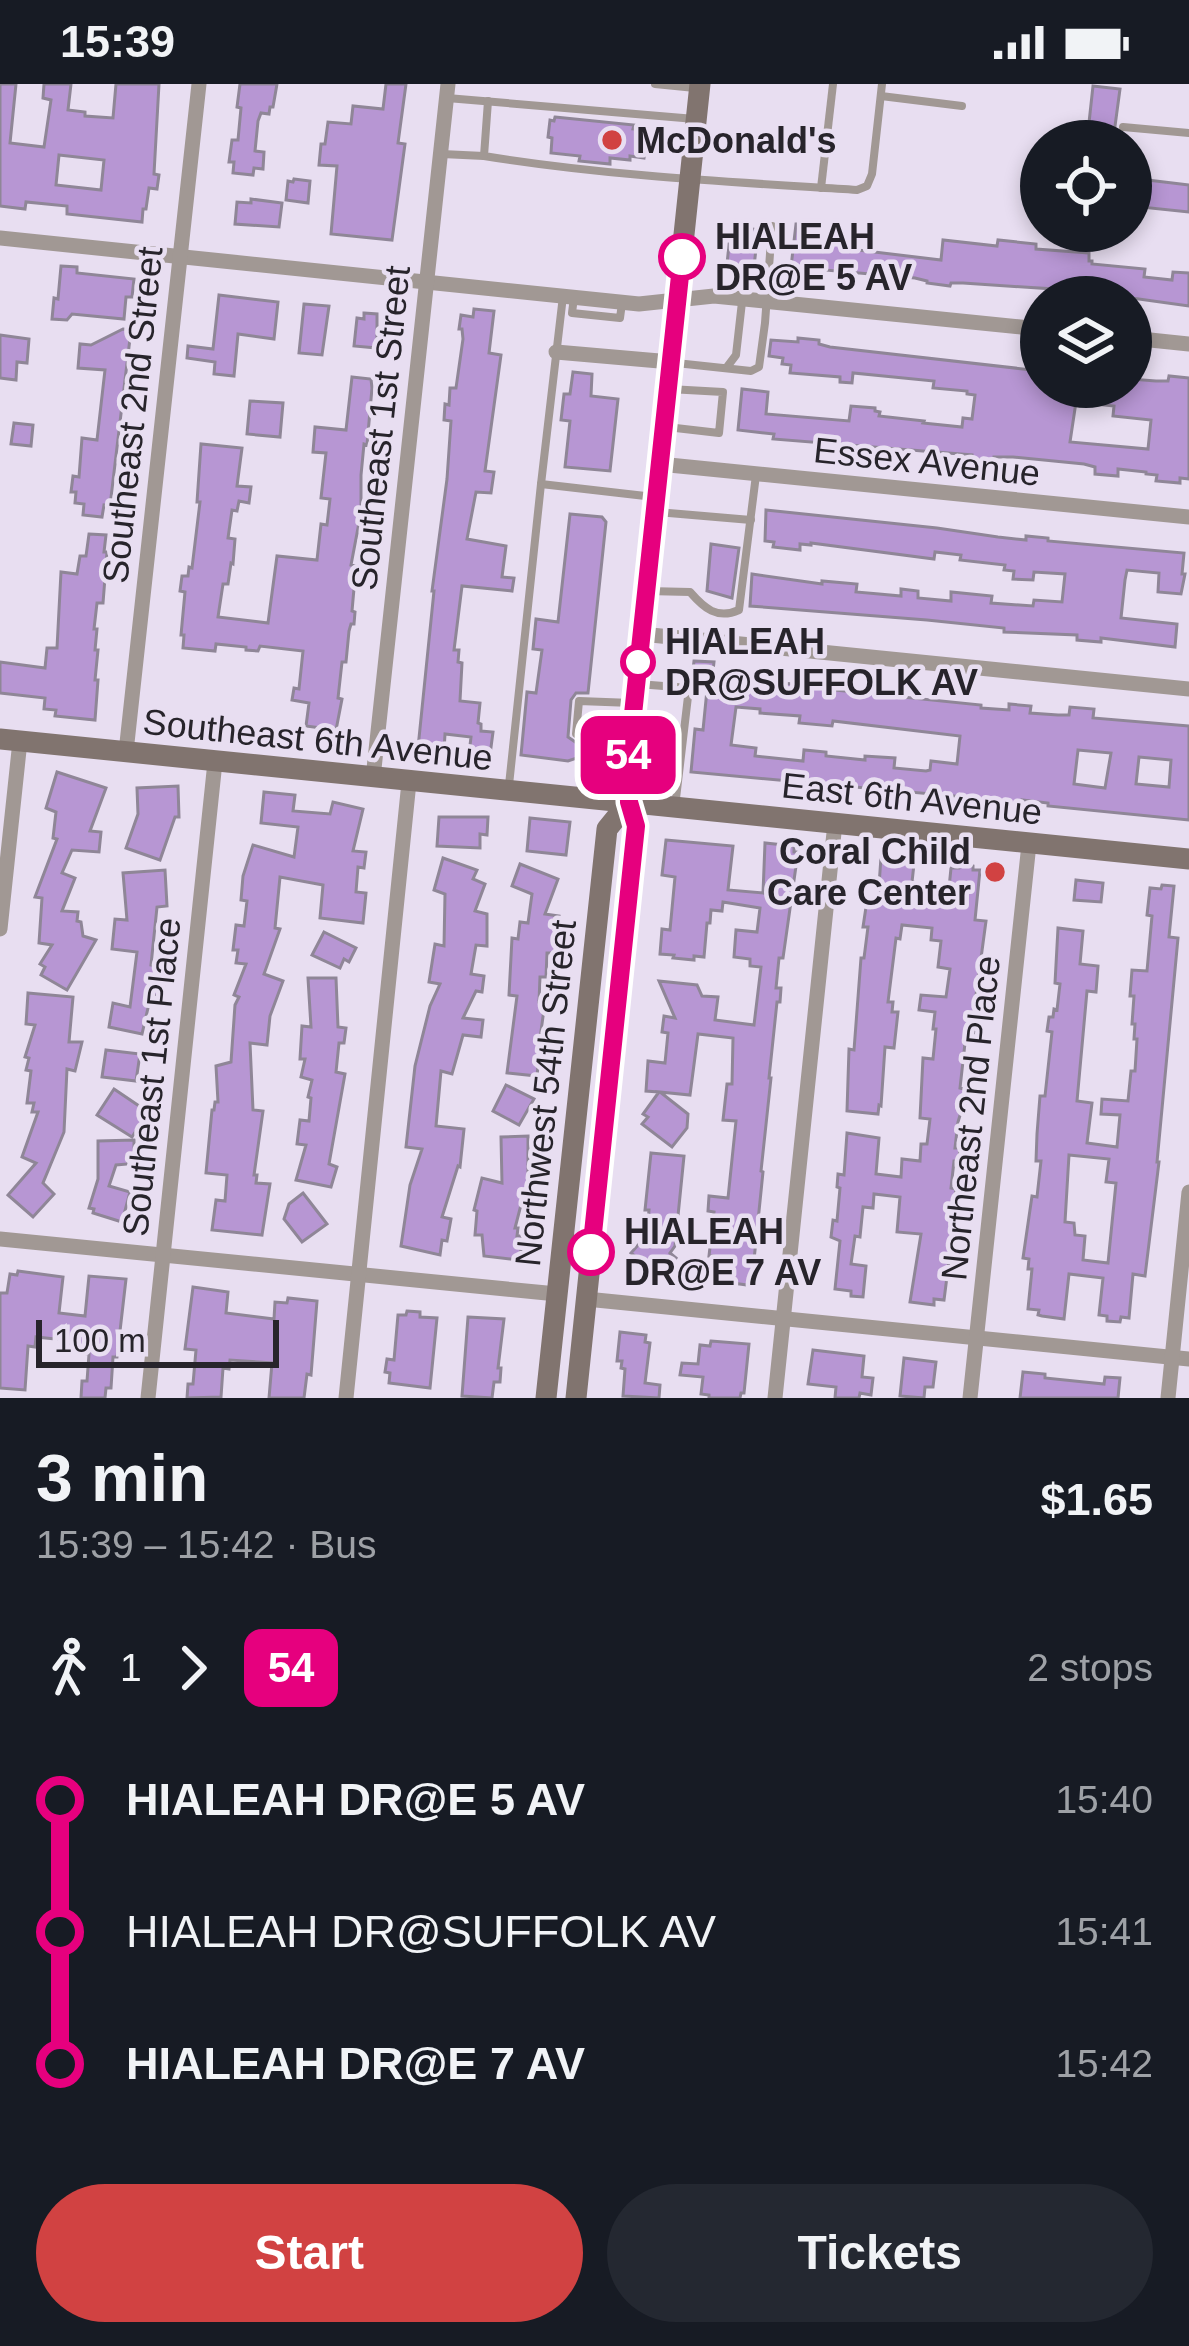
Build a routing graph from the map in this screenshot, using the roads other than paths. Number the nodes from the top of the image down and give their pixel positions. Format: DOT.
graph roads {
  1 [pos="199,84"];
  2 [pos="655,84"];
  3 [pos="833,84"];
  4 [pos="882,84"];
  5 [pos="700,86"];
  6 [pos="447,91"];
  7 [pos="881,96"];
  8 [pos="488,101"];
  9 [pos="962,106"];
  10 [pos="697,119"];
  11 [pos="1152,130"];
  12 [pos="1189,134"];
  13 [pos="440,154"];
  14 [pos="484,156"];
  15 [pos="691,179"];
  16 [pos="821,188"];
  17 [pos="772,226"];
  18 [pos="0,238"];
  19 [pos="179,257"];
  20 [pos="426,282"];
  21 [pos="568,297"];
  22 [pos="678,298"];
  23 [pos="743,298"];
  24 [pos="766,301"];
  25 [pos="1020,327"];
  26 [pos="1152,340"];
  27 [pos="1189,344"];
  28 [pos="556,352"];
  29 [pos="671,362"];
  30 [pos="726,368"];
  31 [pos="668,388"];
  32 [pos="664,427"];
  33 [pos="659,464"];
  34 [pos="757,474"];
  35 [pos="541,484"];
  36 [pos="655,505"];
  37 [pos="1189,517"];
  38 [pos="751,520"];
  39 [pos="646,591"];
  40 [pos="641,634"];
  41 [pos="1189,689"];
  42 [pos="635,693"];
  43 [pos="10,740"];
  44 [pos="126,752"];
  45 [pos="628,761"];
  46 [pos="215,762"];
  47 [pos="373,778"];
  48 [pos="409,782"];
  49 [pos="508,791"];
  50 [pos="629,802"];
  51 [pos="675,808"];
  52 [pos="835,823"];
  53 [pos="1029,844"];
  54 [pos="1189,859"];
  55 [pos="0,929"];
  56 [pos="579,1095"];
  57 [pos="1189,1192"];
  58 [pos="0,1239"];
  59 [pos="162,1256"];
  60 [pos="359,1275"];
  61 [pos="557,1294"];
  62 [pos="586,1299"];
  63 [pos="784,1320"];
  64 [pos="977,1338"];
  65 [pos="1181,1358"];
  66 [pos="148,1398"];
  67 [pos="346,1398"];
  68 [pos="546,1398"];
  69 [pos="576,1398"];
  70 [pos="775,1398"];
  71 [pos="970,1398"];
  72 [pos="1168,1398"];
  1 -- 19 [label="street, Southeast 2nd Street"];
  2 -- 5 [label="lane"];
  3 -- 16 [label="lane"];
  4 -- 7 [label="lane"];
  5 -- 10 [label="main road, Northwest 54th Street"];
  6 -- 8 [label="lane"];
  6 -- 13 [label="street, Southeast 1st Street"];
  7 -- 9 [label="lane"];
  7 -- 16 [label="lane"];
  8 -- 10 [label="lane"];
  8 -- 14 [label="lane"];
  10 -- 15 [label="main road, Northwest 54th Street"];
  11 -- 12 [label="lane"];
  13 -- 14 [label="lane"];
  13 -- 20 [label="street, Southeast 1st Street"];
  14 -- 15 [label="lane"];
  15 -- 16 [label="lane"];
  15 -- 22 [label="main road, Northwest 54th Street"];
  17 -- 24 [label="lane"];
  18 -- 19 [label="street"];
  19 -- 20 [label="street"];
  19 -- 44 [label="street, Southeast 2nd Street"];
  20 -- 21 [label="street"];
  20 -- 47 [label="street, Southeast 1st Street"];
  21 -- 22 [label="street"];
  21 -- 28 [label="lane"];
  22 -- 23 [label="street"];
  22 -- 29 [label="main road, Northwest 54th Street"];
  23 -- 24 [label="street"];
  23 -- 30 [label="lane"];
  24 -- 25 [label="street"];
  24 -- 30 [label="lane"];
  26 -- 27 [label="street"];
  28 -- 29 [label="street"];
  28 -- 35 [label="lane"];
  29 -- 30 [label="lane"];
  29 -- 31 [label="main road, Northwest 54th Street"];
  31 -- 32 [label="main road, Northwest 54th Street"];
  31 -- 32 [label="lane"];
  32 -- 33 [label="main road, Northwest 54th Street"];
  33 -- 34 [label="street, Essex Avenue"];
  33 -- 36 [label="main road, Northwest 54th Street"];
  34 -- 37 [label="street, Essex Avenue"];
  34 -- 38 [label="lane"];
  35 -- 36 [label="lane"];
  35 -- 49 [label="lane"];
  36 -- 38 [label="lane"];
  36 -- 39 [label="main road, Northwest 54th Street"];
  38 -- 39 [label="lane"];
  39 -- 40 [label="main road, Northwest 54th Street"];
  40 -- 41 [label="street"];
  40 -- 42 [label="main road, Northwest 54th Street"];
  42 -- 45 [label="main road, Northwest 54th Street"];
  42 -- 45 [label="lane"];
  42 -- 51 [label="lane"];
  43 -- 44 [label="main road, Southeast 6th Avenue"];
  43 -- 55 [label="street"];
  44 -- 46 [label="main road, Southeast 6th Avenue"];
  45 -- 50 [label="main road, Northwest 54th Street"];
  46 -- 47 [label="main road, Southeast 6th Avenue"];
  46 -- 59 [label="street, Southeast 1st Place"];
  47 -- 48 [label="main road, Southeast 6th Avenue"];
  48 -- 49 [label="main road, Southeast 6th Avenue"];
  48 -- 60 [label="street"];
  49 -- 50 [label="main road, Southeast 6th Avenue"];
  50 -- 51 [label="main road, East 6th Avenue"];
  50 -- 56 [label="main road, Northwest 54th Street"];
  50 -- 62 [label="main road, Northwest 54th Street"];
  51 -- 52 [label="main road, East 6th Avenue"];
  52 -- 53 [label="main road, East 6th Avenue"];
  52 -- 63 [label="street"];
  53 -- 54 [label="main road, East 6th Avenue"];
  53 -- 64 [label="street, Northeast 2nd Place"];
  56 -- 61 [label="main road, Northwest 54th Street"];
  56 -- 62 [label="main road"];
  57 -- 65 [label="street"];
  58 -- 59 [label="street"];
  59 -- 60 [label="street"];
  59 -- 66 [label="street, Southeast 1st Place"];
  60 -- 61 [label="street"];
  60 -- 67 [label="street"];
  61 -- 68 [label="main road, Northwest 54th Street"];
  62 -- 63 [label="street"];
  62 -- 69 [label="main road, Northwest 54th Street"];
  63 -- 64 [label="street"];
  63 -- 70 [label="street"];
  64 -- 65 [label="street"];
  64 -- 71 [label="street, Northeast 2nd Place"];
  65 -- 72 [label="street"];
}
